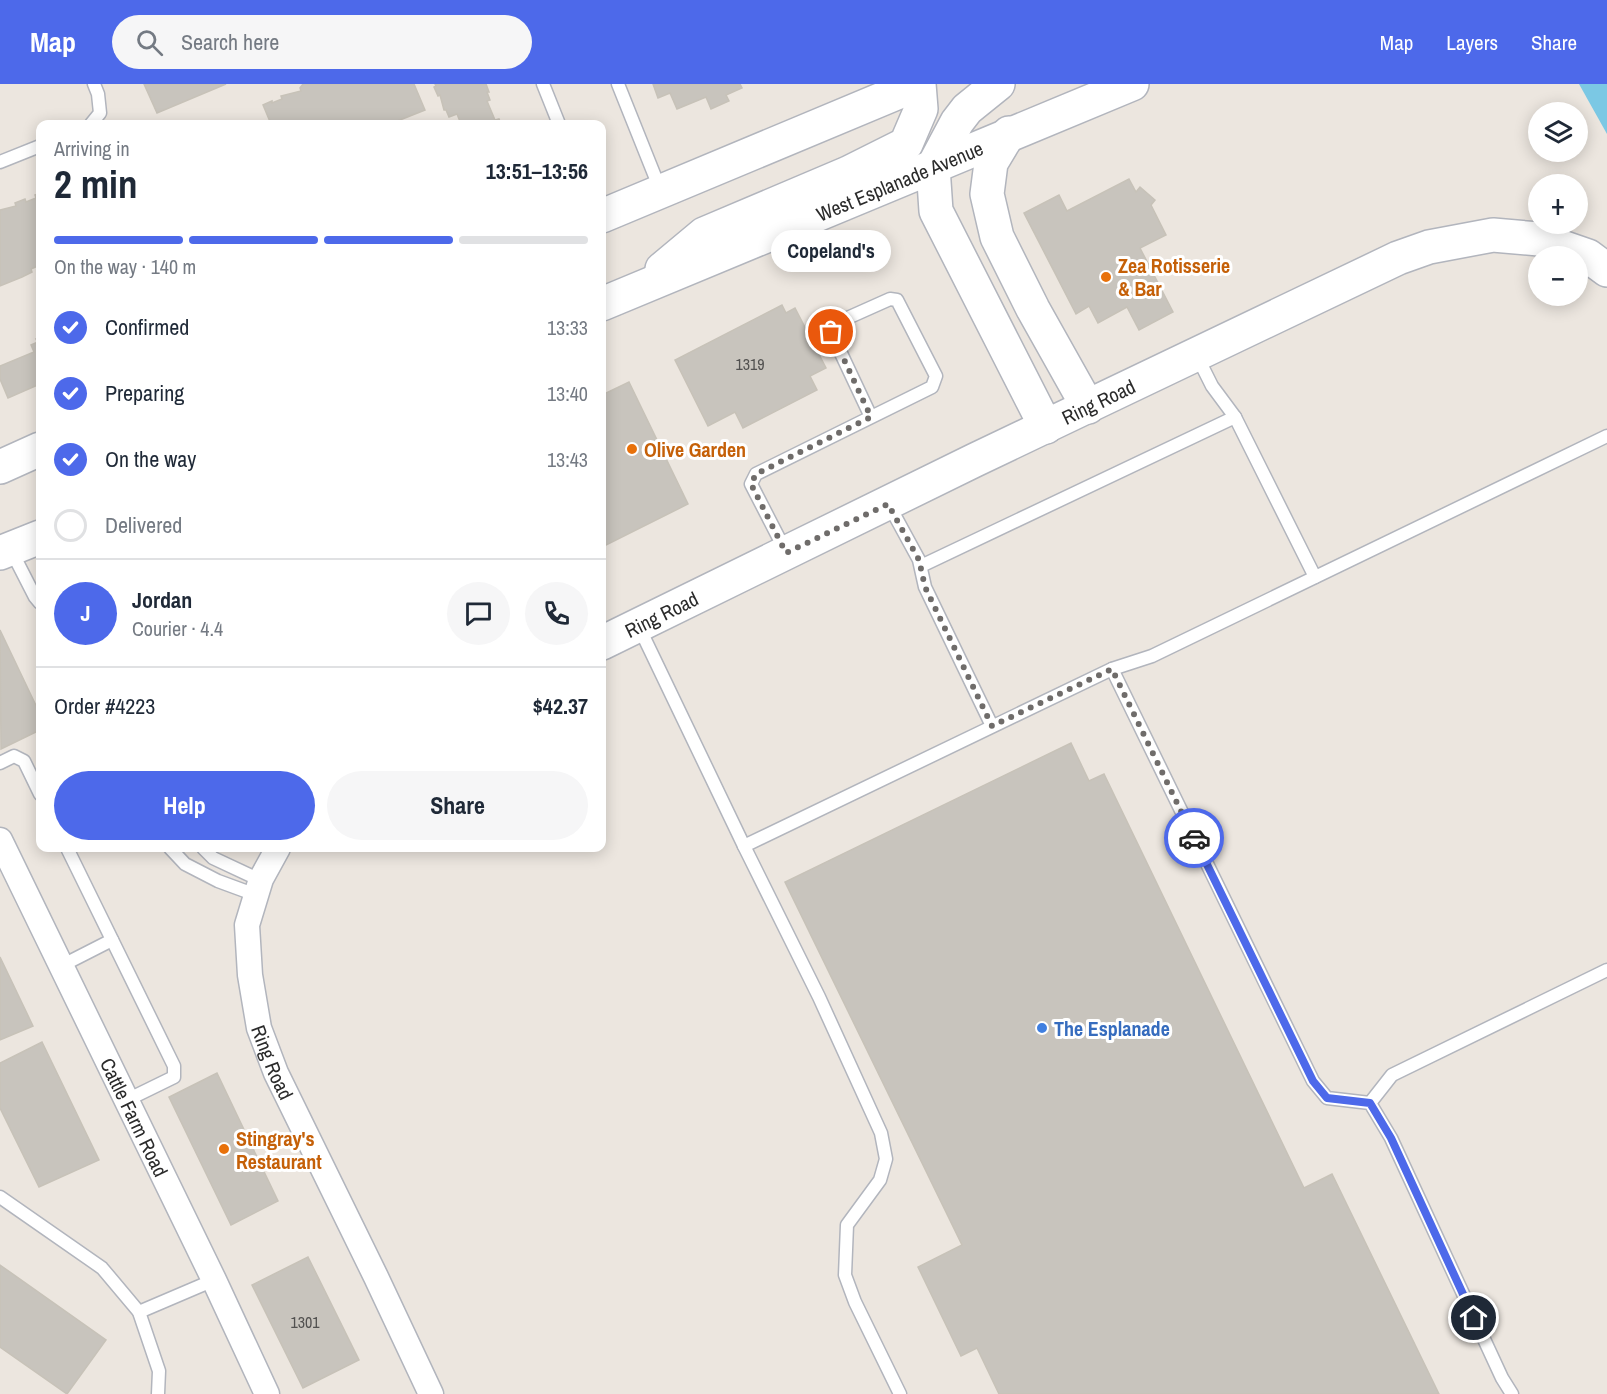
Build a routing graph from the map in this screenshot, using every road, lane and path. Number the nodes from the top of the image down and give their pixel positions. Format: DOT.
graph roads {
  1 [pos="94,84"];
  2 [pos="543,84"];
  3 [pos="618,84"];
  4 [pos="918,84"];
  5 [pos="998,84"];
  6 [pos="1132,84"];
  7 [pos="94,120"];
  8 [pos="557,120"];
  9 [pos="1009,134"];
  10 [pos="36,148"];
  11 [pos="0,162"];
  12 [pos="933,167"];
  13 [pos="661,193"];
  14 [pos="606,214"];
  15 [pos="1607,270"];
  16 [pos="641,288"];
  17 [pos="606,302"];
  18 [pos="1196,354"];
  19 [pos="1088,407"];
  20 [pos="871,417"];
  21 [pos="1235,417"];
  22 [pos="1046,427"];
  23 [pos="1607,436"];
  24 [pos="36,451"];
  25 [pos="0,467"];
  26 [pos="888,504"];
  27 [pos="36,539"];
  28 [pos="5,551"];
  29 [pos="786,553"];
  30 [pos="921,566"];
  31 [pos="1315,577"];
  32 [pos="36,598"];
  33 [pos="638,626"];
  34 [pos="606,641"];
  35 [pos="1112,669"];
  36 [pos="992,726"];
  37 [pos="0,763"];
  38 [pos="36,786"];
  39 [pos="0,840"];
  40 [pos="744,846"];
  41 [pos="69,852"];
  42 [pos="174,852"];
  43 [pos="207,852"];
  44 [pos="276,852"];
  45 [pos="258,888"];
  46 [pos="112,940"];
  47 [pos="62,966"];
  48 [pos="1607,970"];
  49 [pos="127,1100"];
  50 [pos="1370,1103"];
  51 [pos="0,1197"];
  52 [pos="214,1280"];
  53 [pos="139,1312"];
  54 [pos="158,1394"];
  55 [pos="267,1394"];
  56 [pos="431,1394"];
  57 [pos="900,1394"];
  58 [pos="1512,1394"];
  1 -- 7 [label="lane"];
  2 -- 8 [label="lane"];
  3 -- 13 [label="lane"];
  4 -- 13 [label="street"];
  4 -- 16 [label="street"];
  5 -- 12 [label="street"];
  6 -- 9 [label="street, West Esplanade Avenue"];
  9 -- 12 [label="street, West Esplanade Avenue"];
  9 -- 19 [label="street"];
  10 -- 11 [label="lane"];
  12 -- 16 [label="street, West Esplanade Avenue"];
  12 -- 22 [label="street"];
  13 -- 14 [label="street"];
  15 -- 18 [label="street, Ring Road"];
  16 -- 17 [label="street, West Esplanade Avenue"];
  18 -- 19 [label="street, Ring Road"];
  18 -- 21 [label="lane"];
  19 -- 22 [label="street, Ring Road"];
  20 -- 20 [label="lane"];
  20 -- 29 [label="lane"];
  21 -- 30 [label="lane"];
  21 -- 31 [label="lane"];
  22 -- 26 [label="street, Ring Road"];
  23 -- 31 [label="lane"];
  24 -- 25 [label="street"];
  26 -- 29 [label="street, Ring Road"];
  26 -- 30 [label="lane"];
  27 -- 28 [label="street"];
  28 -- 32 [label="lane"];
  29 -- 33 [label="street, Ring Road"];
  30 -- 36 [label="lane"];
  31 -- 35 [label="lane"];
  33 -- 34 [label="street, Ring Road"];
  33 -- 40 [label="lane"];
  35 -- 36 [label="lane"];
  35 -- 50 [label="lane"];
  36 -- 40 [label="lane"];
  37 -- 38 [label="lane"];
  39 -- 47 [label="street, Cattle Farm Road"];
  40 -- 57 [label="lane"];
  41 -- 46 [label="lane"];
  42 -- 45 [label="lane"];
  43 -- 45 [label="lane"];
  44 -- 45 [label="street, Ring Road"];
  45 -- 56 [label="street, Ring Road"];
  46 -- 47 [label="lane"];
  46 -- 49 [label="lane"];
  47 -- 49 [label="street, Cattle Farm Road"];
  48 -- 50 [label="lane"];
  49 -- 52 [label="street, Cattle Farm Road"];
  50 -- 58 [label="lane"];
  51 -- 53 [label="lane"];
  52 -- 53 [label="lane"];
  52 -- 55 [label="street, Cattle Farm Road"];
  53 -- 54 [label="lane"];
}
